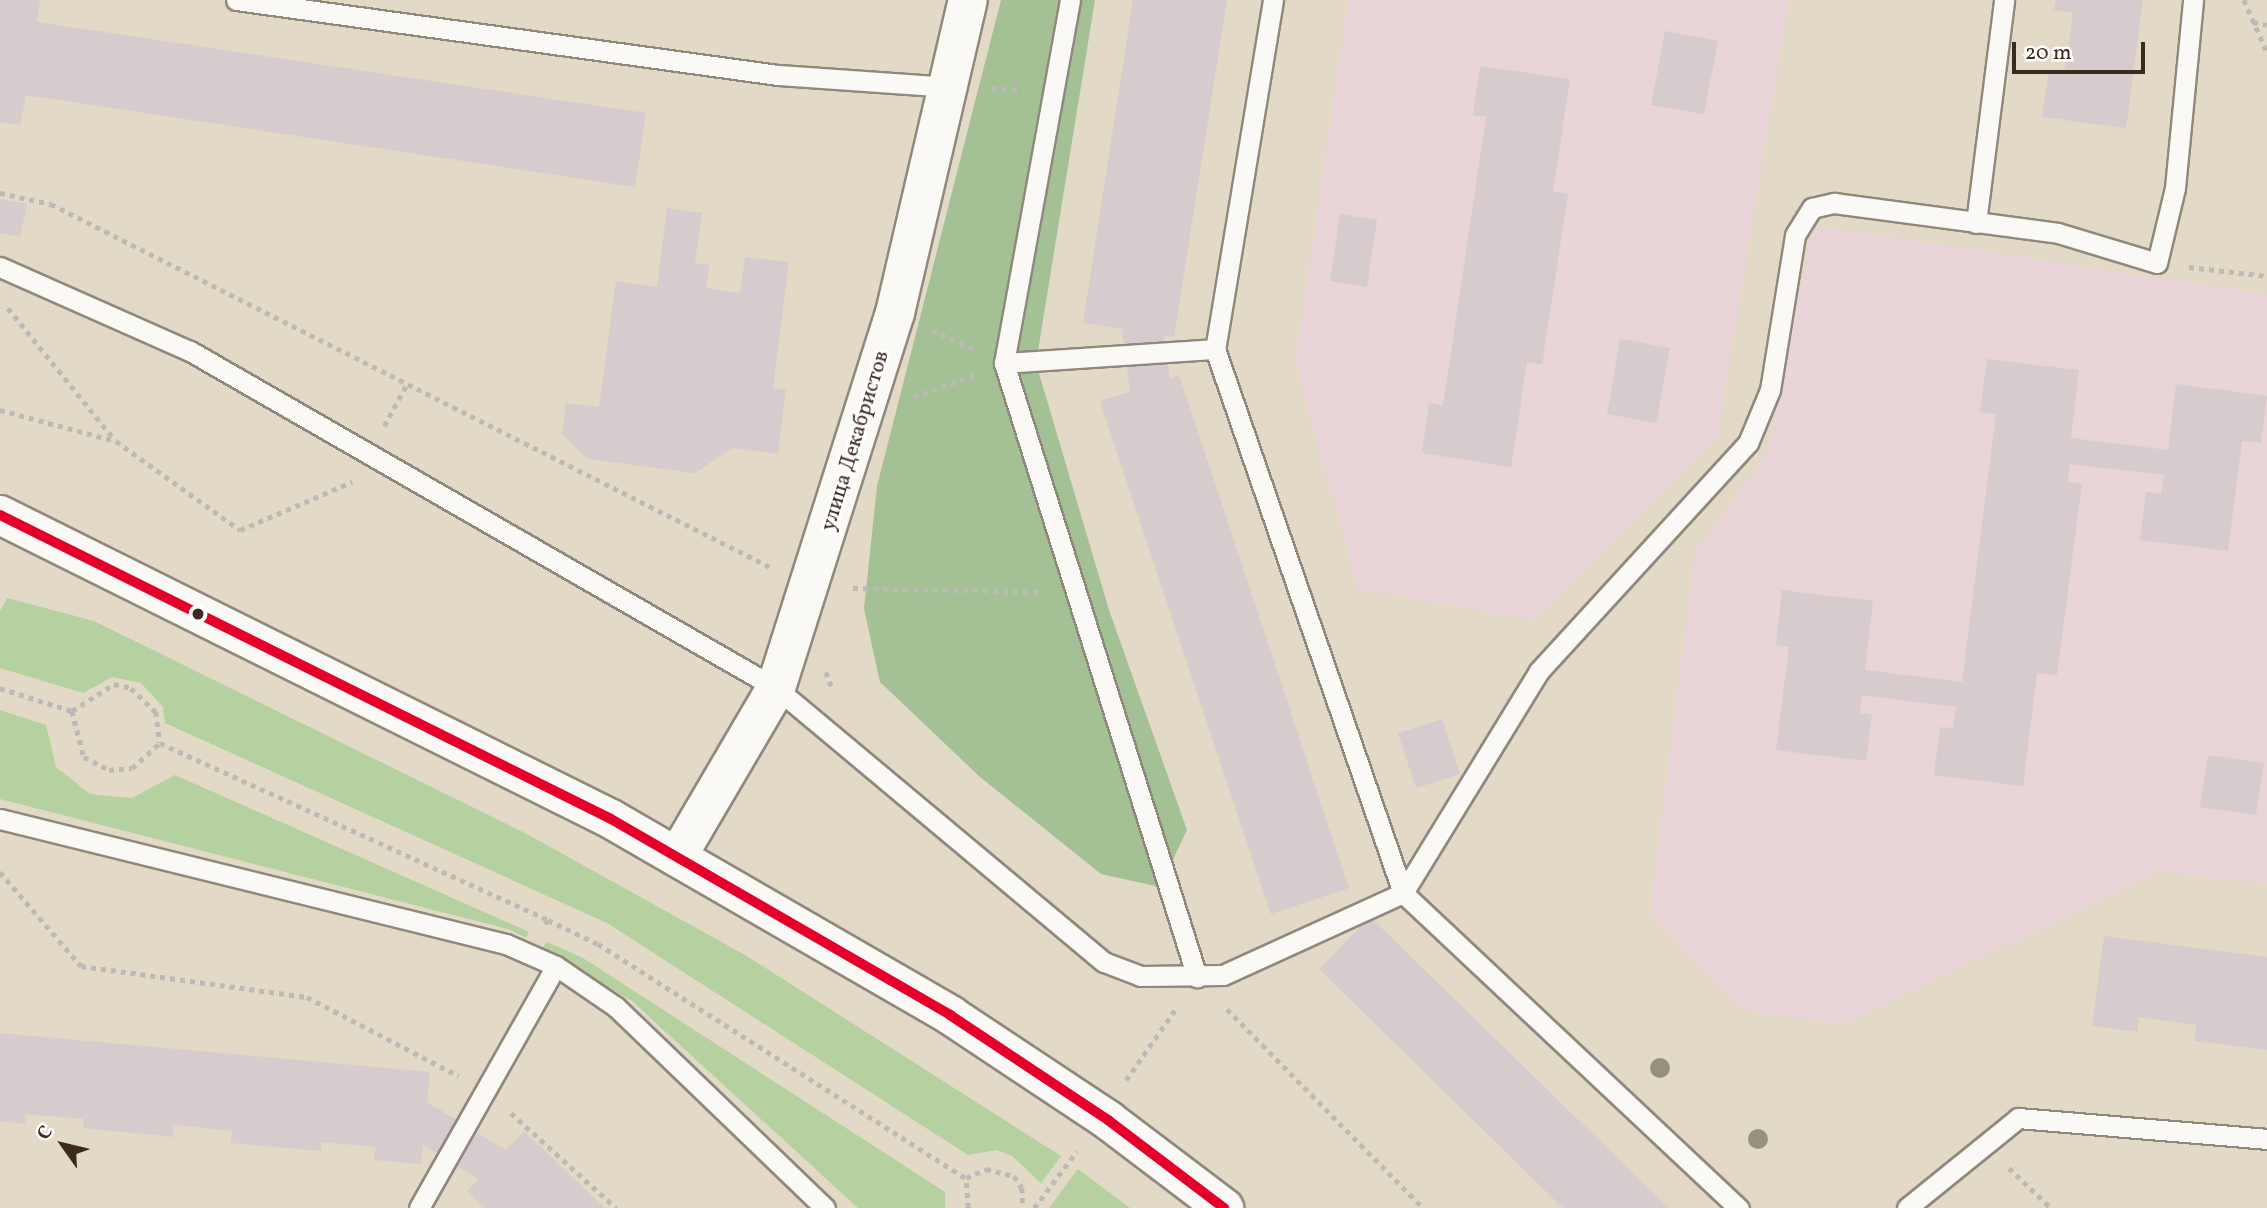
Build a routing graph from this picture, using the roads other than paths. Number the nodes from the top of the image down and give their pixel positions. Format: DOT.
graph roads {
  1 [pos="236,0"];
  2 [pos="968,0"];
  3 [pos="1070,0"];
  4 [pos="1273,0"];
  5 [pos="2004,0"];
  6 [pos="2193,0"];
  7 [pos="948,87"];
  8 [pos="1976,223"];
  9 [pos="0,267"];
  10 [pos="1215,349"];
  11 [pos="1004,363"];
  12 [pos="0,515"];
  13 [pos="776,688"];
  14 [pos="0,819"];
  15 [pos="677,857"];
  16 [pos="1403,893"];
  17 [pos="556,966"];
  18 [pos="1197,977"];
  19 [pos="2267,1139"];
  20 [pos="419,1208"];
  21 [pos="825,1208"];
  22 [pos="1224,1208"];
  23 [pos="1739,1208"];
  24 [pos="1907,1208"];
  1 -- 7 [label="lane"];
  2 -- 7 [label="main road, улица Декабристов"];
  3 -- 11 [label="lane"];
  4 -- 10 [label="lane"];
  5 -- 8 [label="lane"];
  6 -- 8 [label="lane"];
  7 -- 13 [label="main road, улица Декабристов"];
  8 -- 16 [label="lane"];
  9 -- 13 [label="lane"];
  10 -- 11 [label="lane"];
  10 -- 16 [label="lane"];
  11 -- 18 [label="lane"];
  12 -- 15 [label="main road"];
  13 -- 15 [label="main road, улица Декабристов"];
  13 -- 18 [label="lane"];
  14 -- 17 [label="lane"];
  15 -- 22 [label="main road"];
  16 -- 18 [label="lane"];
  16 -- 23 [label="lane"];
  17 -- 20 [label="lane"];
  17 -- 21 [label="lane"];
  19 -- 24 [label="lane"];
}
